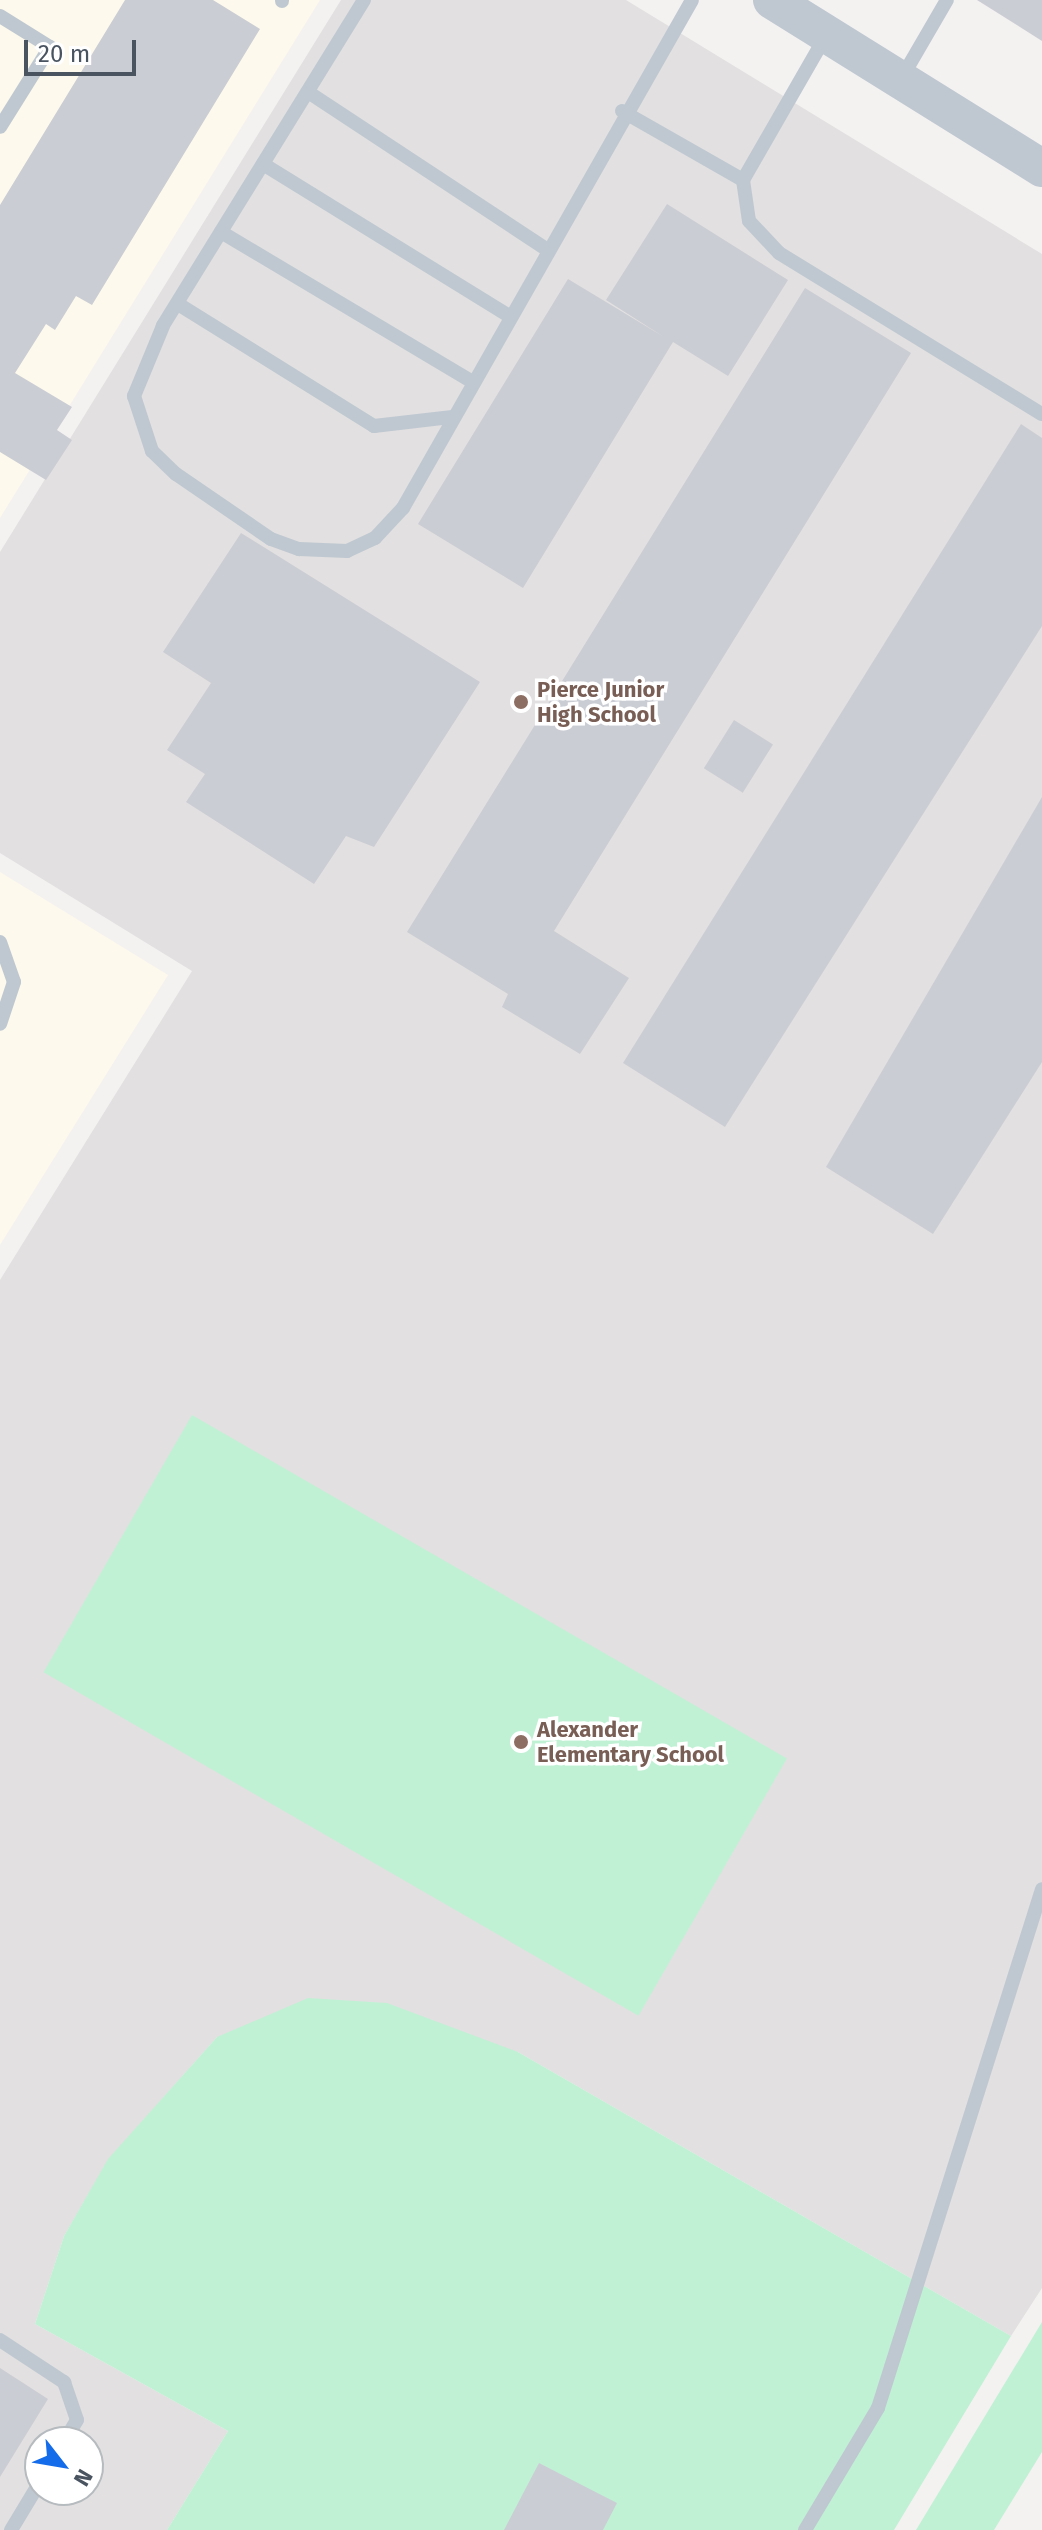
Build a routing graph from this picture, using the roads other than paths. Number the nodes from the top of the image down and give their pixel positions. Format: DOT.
graph roads {
  1 [pos="364,0"];
  2 [pos="692,0"];
  3 [pos="772,0"];
  4 [pos="947,0"];
  5 [pos="0,16"];
  6 [pos="827,34"];
  7 [pos="900,79"];
  8 [pos="308,92"];
  9 [pos="622,111"];
  10 [pos="0,127"];
  11 [pos="263,164"];
  12 [pos="1042,168"];
  13 [pos="743,180"];
  14 [pos="221,232"];
  15 [pos="546,249"];
  16 [pos="178,304"];
  17 [pos="509,316"];
  18 [pos="473,382"];
  19 [pos="1042,414"];
  20 [pos="452,417"];
  21 [pos="0,942"];
  22 [pos="0,1024"];
  23 [pos="1042,1889"];
  24 [pos="0,2340"];
  25 [pos="73,2426"];
  26 [pos="26,2506"];
  27 [pos="11,2530"];
  28 [pos="805,2530"];
  1 -- 8 [label="lane"];
  2 -- 9 [label="lane"];
  3 -- 6 [label="street"];
  4 -- 7 [label="lane"];
  5 -- 10 [label="lane"];
  6 -- 7 [label="street"];
  6 -- 13 [label="lane"];
  7 -- 12 [label="street"];
  8 -- 11 [label="lane"];
  8 -- 15 [label="lane"];
  9 -- 13 [label="lane"];
  9 -- 15 [label="lane"];
  11 -- 14 [label="lane"];
  11 -- 17 [label="lane"];
  13 -- 19 [label="lane"];
  14 -- 16 [label="lane"];
  14 -- 18 [label="lane"];
  15 -- 17 [label="lane"];
  16 -- 20 [label="lane"];
  16 -- 20 [label="lane"];
  17 -- 18 [label="lane"];
  18 -- 20 [label="lane"];
  21 -- 22 [label="lane"];
  23 -- 28 [label="lane"];
  24 -- 25 [label="lane"];
  26 -- 27 [label="lane"];
}
